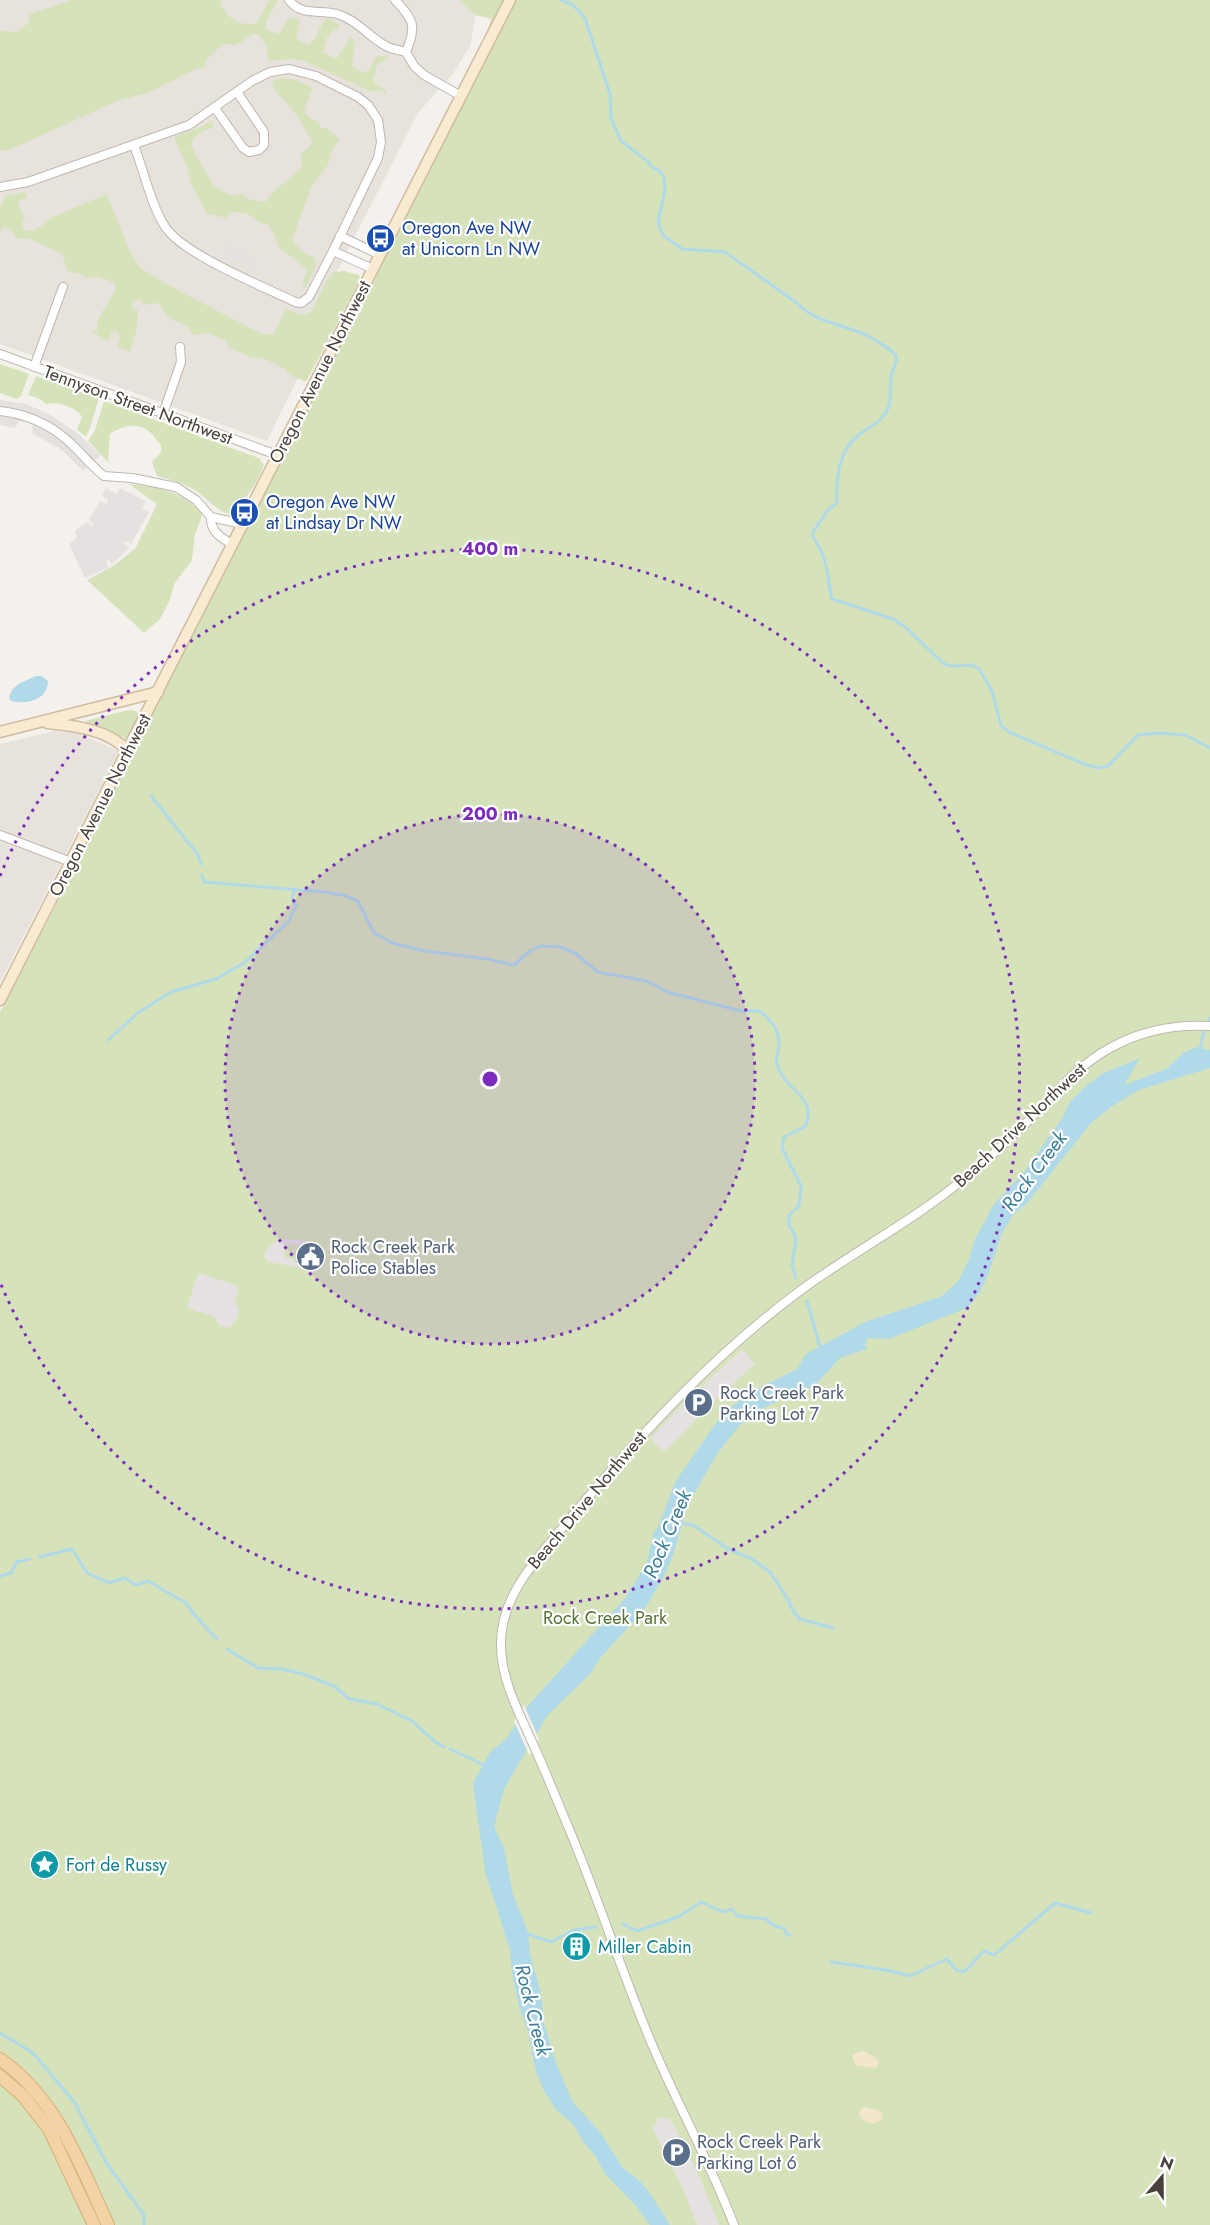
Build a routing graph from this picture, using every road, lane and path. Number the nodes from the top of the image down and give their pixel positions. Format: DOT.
graph roads {
  1 [pos="289,0"];
  2 [pos="395,0"];
  3 [pos="510,0"];
  4 [pos="406,52"];
  5 [pos="237,92"];
  6 [pos="461,96"];
  7 [pos="215,108"];
  8 [pos="134,145"];
  9 [pos="0,187"];
  10 [pos="340,236"];
  11 [pos="333,251"];
  12 [pos="380,255"];
  13 [pos="373,269"];
  14 [pos="63,287"];
  15 [pos="180,347"];
  16 [pos="0,354"];
  17 [pos="34,367"];
  18 [pos="0,411"];
  19 [pos="163,414"];
  20 [pos="277,455"];
  21 [pos="212,517"];
  22 [pos="242,524"];
  23 [pos="232,544"];
  24 [pos="158,692"];
  25 [pos="37,722"];
  26 [pos="0,732"];
  27 [pos="128,751"];
  28 [pos="0,835"];
  29 [pos="71,862"];
  30 [pos="0,1000"];
  31 [pos="1210,1026"];
  32 [pos="0,2059"];
  33 [pos="0,2076"];
  34 [pos="94,2225"];
  35 [pos="108,2225"];
  36 [pos="734,2225"];
  1 -- 4 [label="street"];
  2 -- 4 [label="street"];
  3 -- 6 [label="street, Oregon Avenue Northwest"];
  4 -- 6 [label="street"];
  5 -- 7 [label="street"];
  5 -- 7 [label="street"];
  5 -- 10 [label="street"];
  6 -- 12 [label="street, Oregon Avenue Northwest"];
  7 -- 8 [label="street"];
  8 -- 9 [label="street"];
  8 -- 11 [label="street"];
  10 -- 11 [label="street"];
  10 -- 12 [label="street"];
  11 -- 13 [label="street"];
  12 -- 13 [label="street, Oregon Avenue Northwest"];
  13 -- 20 [label="street, Oregon Avenue Northwest"];
  14 -- 17 [label="street"];
  15 -- 19 [label="street"];
  16 -- 17 [label="street, Tennyson Street Northwest"];
  17 -- 19 [label="street, Tennyson Street Northwest"];
  18 -- 21 [label="street"];
  19 -- 20 [label="street, Tennyson Street Northwest"];
  20 -- 22 [label="street, Oregon Avenue Northwest"];
  21 -- 22 [label="street"];
  21 -- 23 [label="street"];
  22 -- 23 [label="street, Oregon Avenue Northwest"];
  23 -- 24 [label="street, Oregon Avenue Northwest"];
  24 -- 25 [label="street"];
  24 -- 27 [label="street, Oregon Avenue Northwest"];
  25 -- 26 [label="street"];
  25 -- 27 [label="street"];
  27 -- 29 [label="street, Oregon Avenue Northwest"];
  28 -- 29 [label="street"];
  29 -- 30 [label="street, Oregon Avenue Northwest"];
  31 -- 36 [label="street, Beach Drive Northwest"];
  32 -- 35 [label="main road"];
  33 -- 34 [label="main road"];
}
